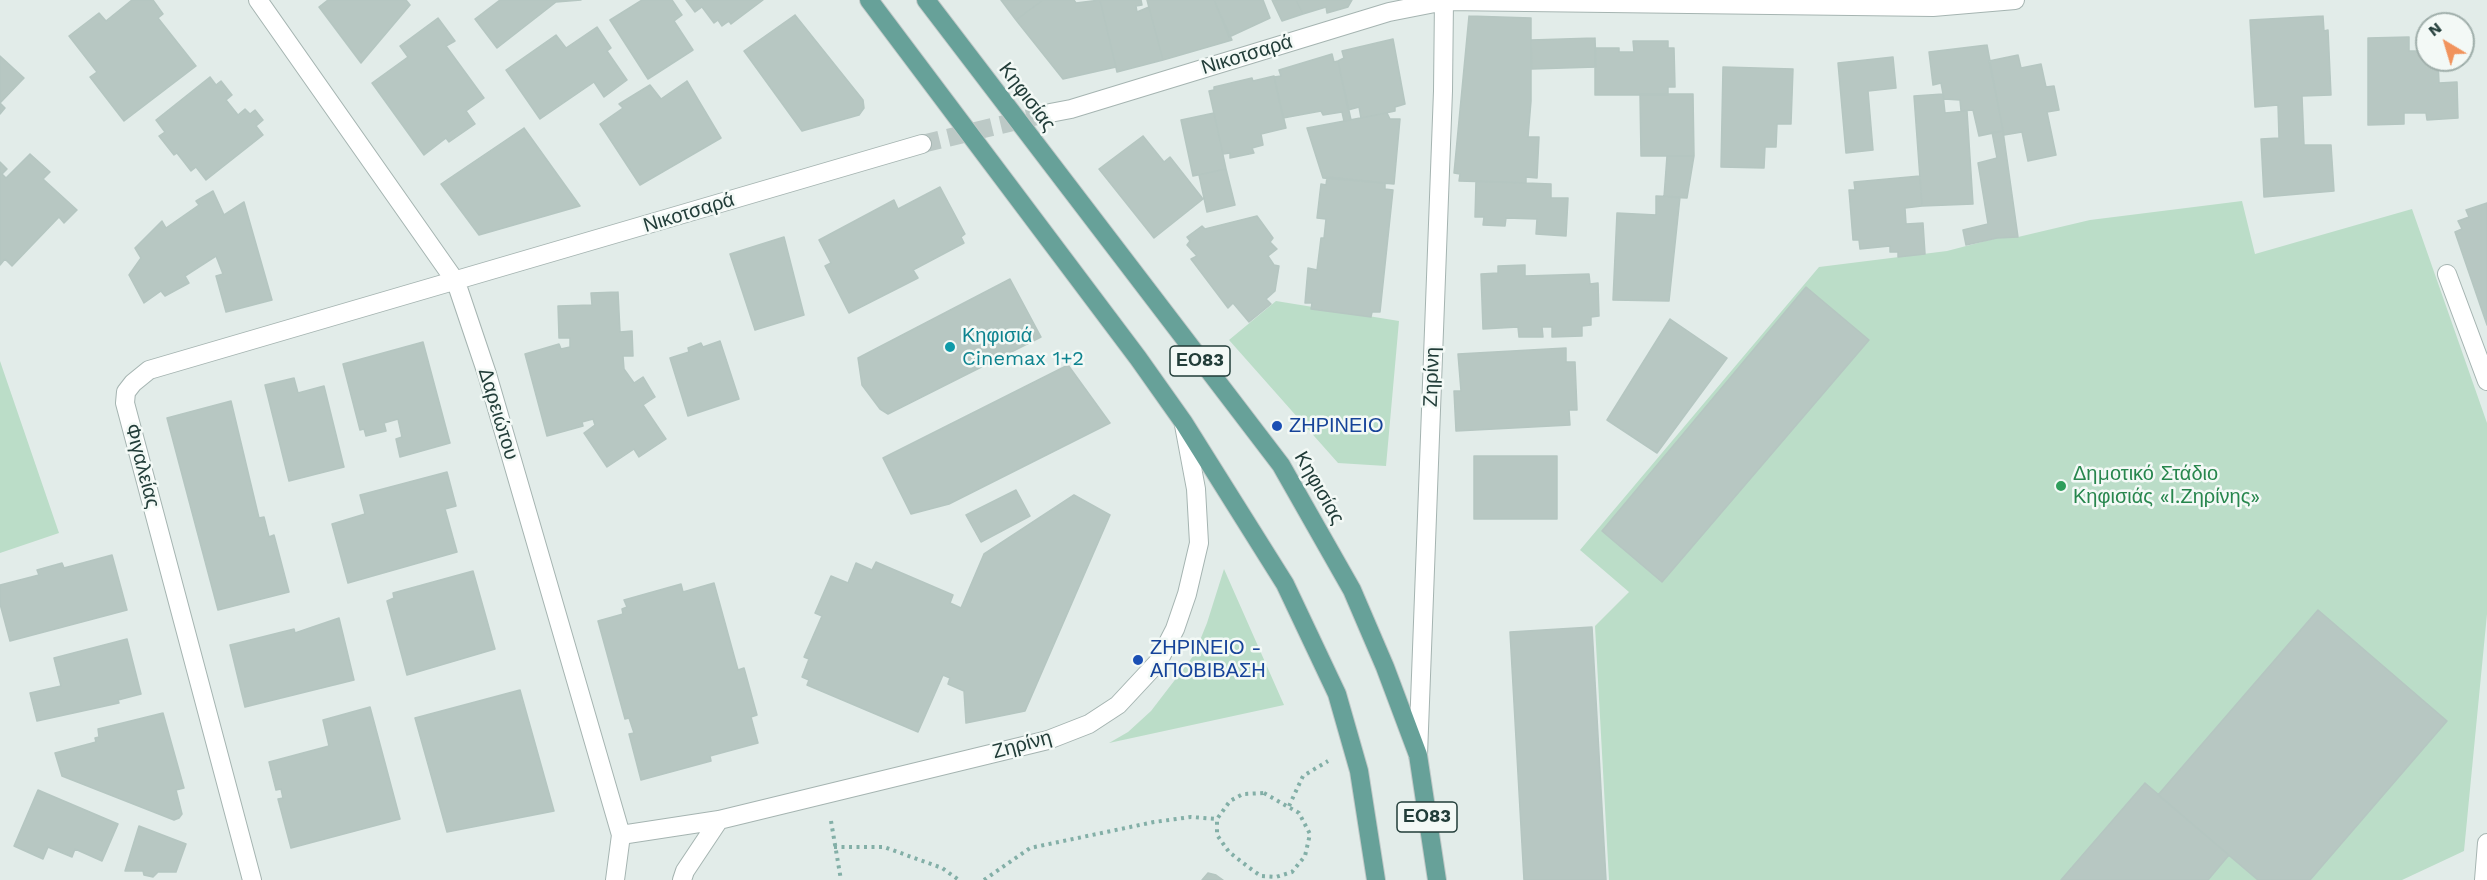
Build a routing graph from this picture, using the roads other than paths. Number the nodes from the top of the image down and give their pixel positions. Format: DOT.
graph roads {
  1 [pos="258,0"];
  2 [pos="869,0"];
  3 [pos="926,0"];
  4 [pos="1445,0"];
  5 [pos="2014,0"];
  6 [pos="1933,4"];
  7 [pos="1050,113"];
  8 [pos="922,144"];
  9 [pos="2447,274"];
  10 [pos="456,282"];
  11 [pos="2487,381"];
  12 [pos="1184,423"];
  13 [pos="1418,755"];
  14 [pos="719,820"];
  15 [pos="621,835"];
  16 [pos="2487,843"];
  17 [pos="252,880"];
  18 [pos="615,880"];
  19 [pos="682,880"];
  20 [pos="1376,880"];
  21 [pos="1437,880"];
  22 [pos="2484,880"];
  1 -- 10 [label="street, Δαρειώτου"];
  2 -- 12 [label="main road, ΕΟ83"];
  3 -- 13 [label="main road, Κηφισίας / ΕΟ83"];
  4 -- 6 [label="street, Νικοτσαρά"];
  4 -- 7 [label="street, Νικοτσαρά"];
  4 -- 13 [label="street, Ζηρίνη"];
  5 -- 6 [label="street, Νικοτσαρά"];
  8 -- 10 [label="street, Νικοτσαρά"];
  9 -- 11 [label="street"];
  10 -- 15 [label="street, Δαρειώτου"];
  10 -- 17 [label="street, Φιγαλείας"];
  12 -- 14 [label="street, Ζηρίνη"];
  12 -- 20 [label="main road, ΕΟ83"];
  13 -- 21 [label="main road, Κηφισίας / ΕΟ83"];
  14 -- 15 [label="street, Ζηρίνη"];
  14 -- 19 [label="street"];
  15 -- 18 [label="street, Δαρειώτου"];
  16 -- 22 [label="street"];
}
